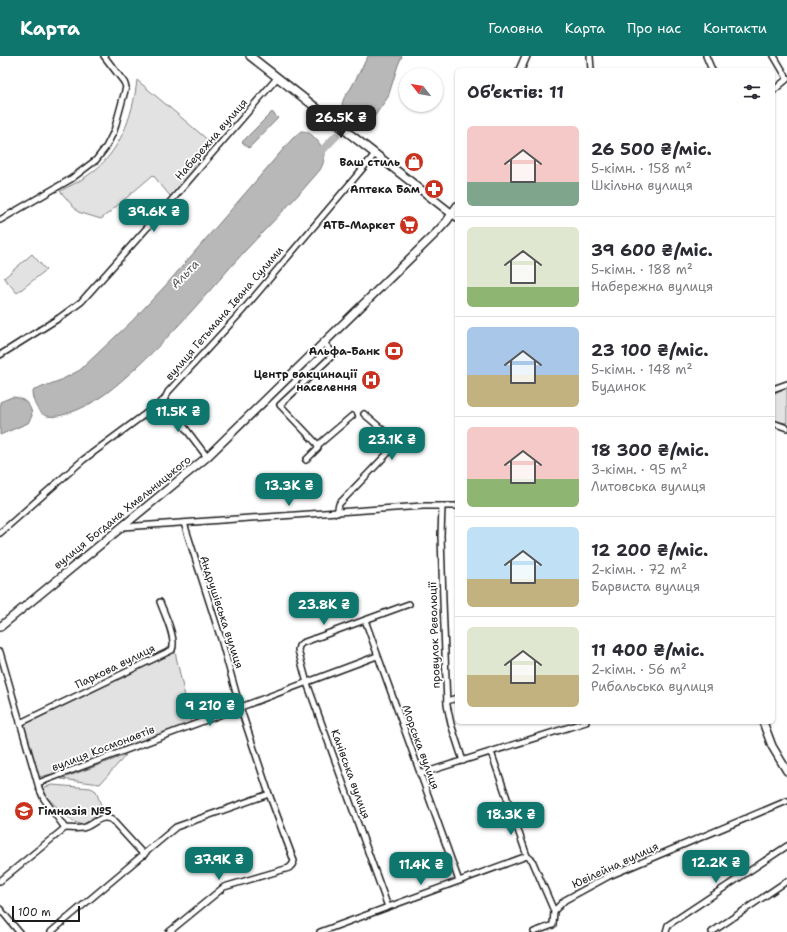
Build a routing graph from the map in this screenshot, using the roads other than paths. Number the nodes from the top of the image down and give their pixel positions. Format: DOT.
graph roads {
  1 [pos="104,56"];
  2 [pos="250,56"];
  3 [pos="526,56"];
  4 [pos="590,56"];
  5 [pos="706,56"];
  6 [pos="774,56"];
  7 [pos="521,68"];
  8 [pos="591,68"];
  9 [pos="711,68"];
  10 [pos="277,78"];
  11 [pos="787,78"];
  12 [pos="775,89"];
  13 [pos="375,154"];
  14 [pos="455,206"];
  15 [pos="443,207"];
  16 [pos="455,216"];
  17 [pos="0,220"];
  18 [pos="455,221"];
  19 [pos="444,224"];
  20 [pos="324,343"];
  21 [pos="0,355"];
  22 [pos="787,384"];
  23 [pos="775,388"];
  24 [pos="164,400"];
  25 [pos="364,414"];
  26 [pos="352,416"];
  27 [pos="775,424"];
  28 [pos="787,428"];
  29 [pos="318,445"];
  30 [pos="207,457"];
  31 [pos="306,460"];
  32 [pos="442,506"];
  33 [pos="455,506"];
  34 [pos="337,512"];
  35 [pos="184,523"];
  36 [pos="121,527"];
  37 [pos="0,533"];
  38 [pos="160,602"];
  39 [pos="409,604"];
  40 [pos="365,620"];
  41 [pos="0,627"];
  42 [pos="0,652"];
  43 [pos="377,656"];
  44 [pos="307,683"];
  45 [pos="455,699"];
  46 [pos="447,701"];
  47 [pos="240,707"];
  48 [pos="20,723"];
  49 [pos="580,724"];
  50 [pos="764,724"];
  51 [pos="491,752"];
  52 [pos="463,762"];
  53 [pos="787,771"];
  54 [pos="420,774"];
  55 [pos="38,783"];
  56 [pos="269,794"];
  57 [pos="787,801"];
  58 [pos="65,828"];
  59 [pos="787,846"];
  60 [pos="144,855"];
  61 [pos="527,856"];
  62 [pos="0,881"];
  63 [pos="458,881"];
  64 [pos="787,881"];
  65 [pos="388,907"];
  66 [pos="0,908"];
  67 [pos="554,911"];
  68 [pos="20,932"];
  69 [pos="52,932"];
  70 [pos="169,932"];
  71 [pos="320,932"];
  72 [pos="534,932"];
  73 [pos="666,932"];
  74 [pos="712,932"];
  1 -- 17 [label="street"];
  2 -- 10 [label="main road"];
  3 -- 7 [label="main road"];
  4 -- 8 [label="street"];
  5 -- 9 [label="street"];
  6 -- 11 [label="street"];
  10 -- 13 [label="main road"];
  10 -- 21 [label="street, Набережна вулиця"];
  11 -- 12 [label="street"];
  13 -- 15 [label="main road"];
  13 -- 24 [label="street, вулиця Гетьмана Івана Сулими"];
  14 -- 15 [label="main road, вулиця Богдана Хмельницького"];
  15 -- 16 [label="main road"];
  15 -- 19 [label="main road"];
  16 -- 19 [label="main road, вулиця Богдана Хмельницького"];
  18 -- 19 [label="main road"];
  19 -- 20 [label="main road, вулиця Богдана Хмельницького"];
  20 -- 29 [label="street"];
  20 -- 30 [label="main road, вулиця Богдана Хмельницького"];
  22 -- 23 [label="street"];
  24 -- 30 [label="street"];
  24 -- 37 [label="street, вулиця Гетьмана Івана Сулими"];
  25 -- 34 [label="street"];
  26 -- 29 [label="street"];
  27 -- 28 [label="street"];
  29 -- 31 [label="street"];
  30 -- 36 [label="main road, вулиця Богдана Хмельницького"];
  32 -- 33 [label="street"];
  32 -- 34 [label="street"];
  32 -- 46 [label="street, провулок Революції"];
  34 -- 35 [label="street"];
  35 -- 36 [label="street"];
  35 -- 47 [label="street, Андрушівська вулиця"];
  36 -- 41 [label="main road, вулиця Богдана Хмельницького"];
  38 -- 48 [label="street, Паркова вулиця"];
  39 -- 40 [label="street"];
  40 -- 43 [label="street, Морська вулиця"];
  40 -- 44 [label="street, Канівська вулиця"];
  42 -- 48 [label="street"];
  43 -- 44 [label="street, вулиця Космонавтів"];
  43 -- 54 [label="street, Морська вулиця"];
  44 -- 47 [label="street, вулиця Космонавтів"];
  44 -- 65 [label="street, Канівська вулиця"];
  45 -- 46 [label="street"];
  46 -- 52 [label="street, провулок Революції"];
  47 -- 55 [label="street, вулиця Космонавтів"];
  47 -- 56 [label="street, Андрушівська вулиця"];
  48 -- 55 [label="street"];
  49 -- 51 [label="street"];
  50 -- 53 [label="main road"];
  51 -- 52 [label="street"];
  51 -- 61 [label="street"];
  52 -- 54 [label="street"];
  54 -- 63 [label="street, Морська вулиця"];
  55 -- 58 [label="street"];
  56 -- 60 [label="street"];
  56 -- 70 [label="street, Андрушівська вулиця"];
  57 -- 67 [label="street, Ювілейна вулиця"];
  58 -- 60 [label="street"];
  58 -- 62 [label="street"];
  59 -- 73 [label="street"];
  60 -- 69 [label="street"];
  61 -- 63 [label="street"];
  61 -- 67 [label="street"];
  63 -- 65 [label="street"];
  64 -- 74 [label="street"];
  65 -- 71 [label="street"];
  66 -- 68 [label="street"];
  67 -- 72 [label="street, Ювілейна вулиця"];
}
